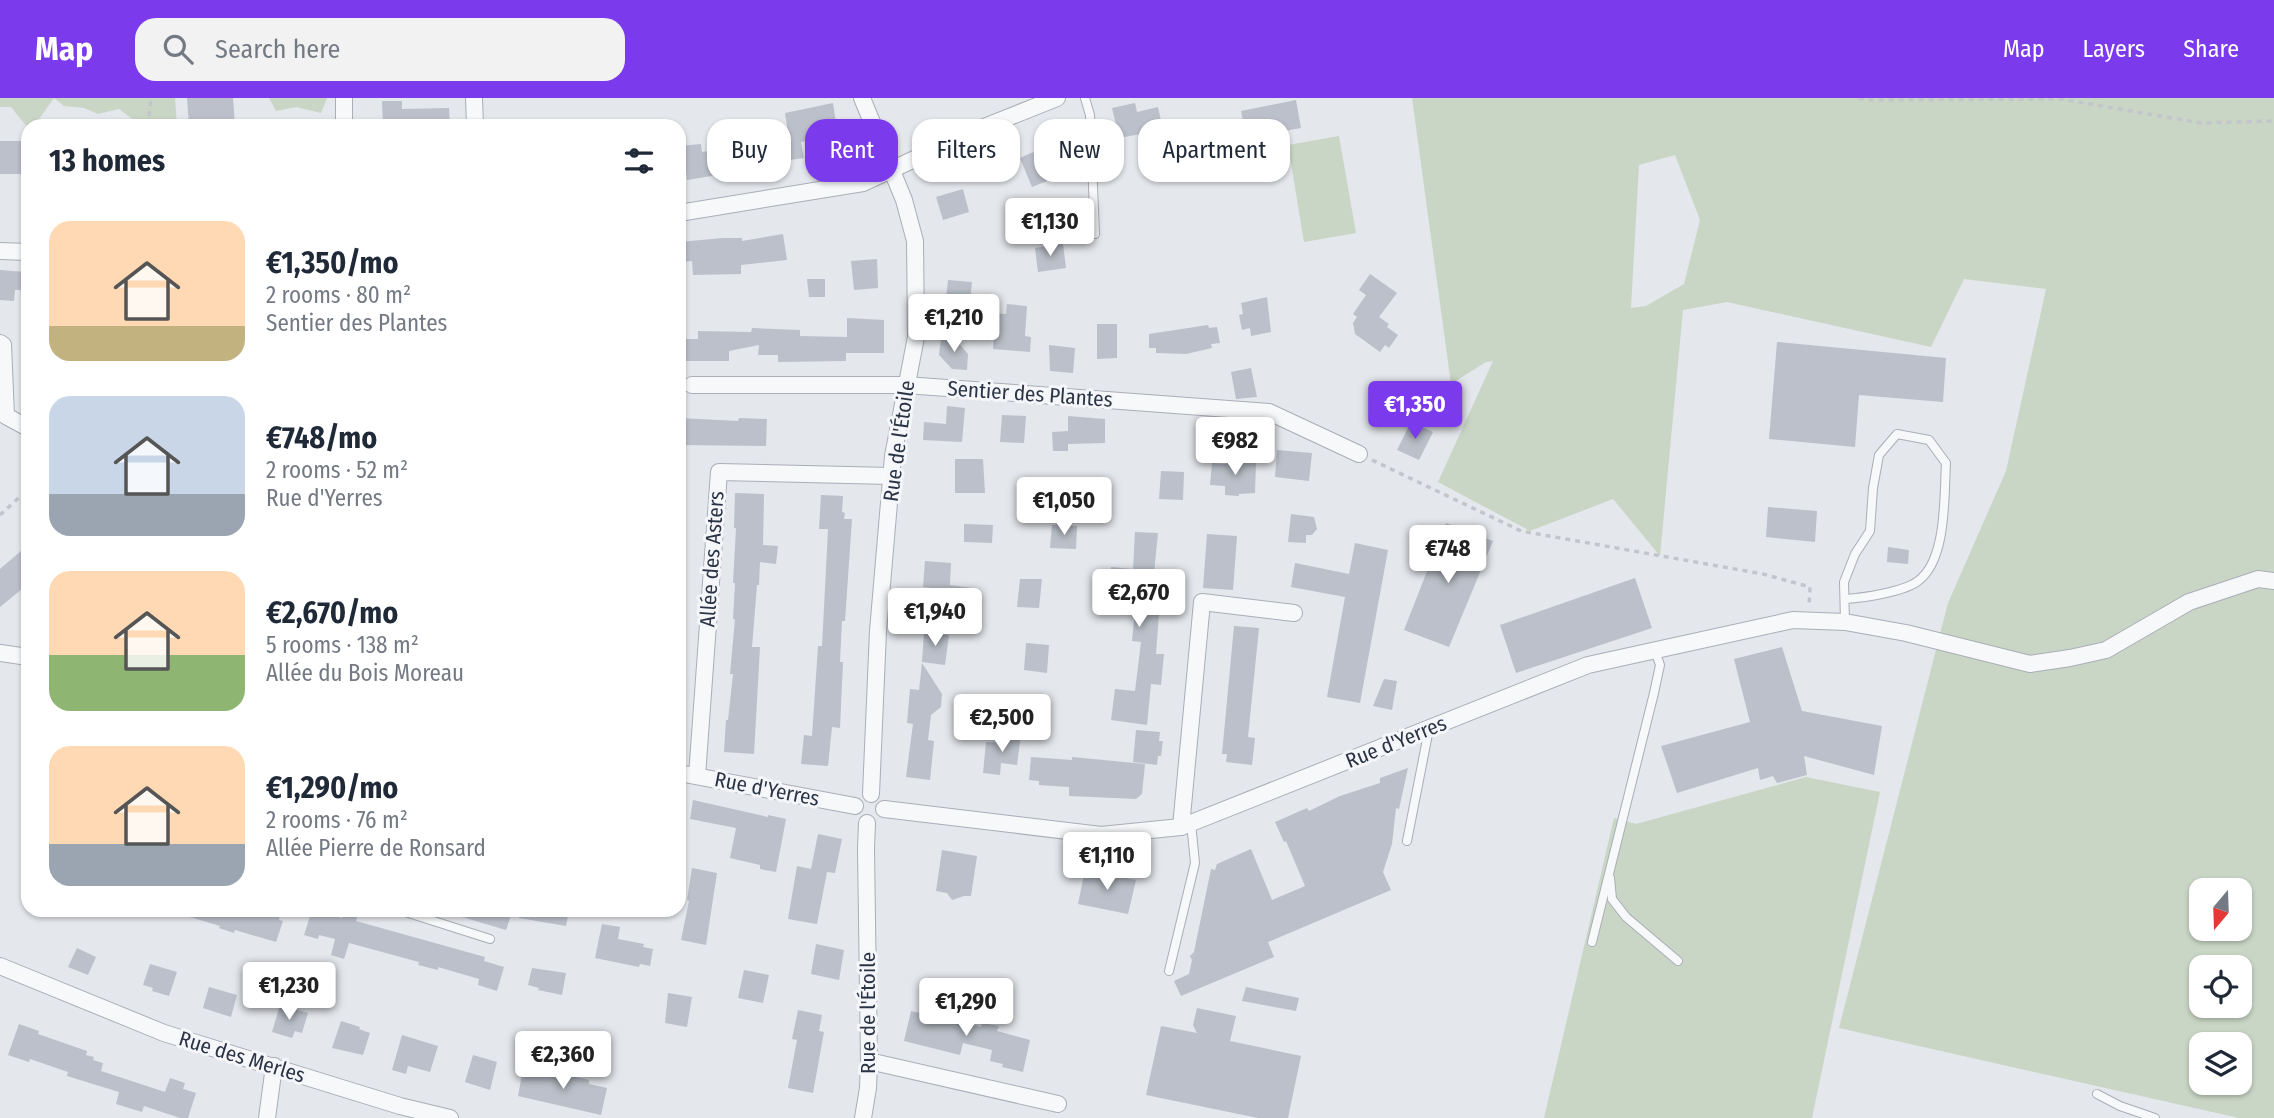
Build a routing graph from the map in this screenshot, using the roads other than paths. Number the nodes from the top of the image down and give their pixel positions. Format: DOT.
graph roads {
  1 [pos="344,98"];
  2 [pos="474,98"];
  3 [pos="862,98"];
  4 [pos="1057,98"];
  5 [pos="1085,98"];
  6 [pos="344,119"];
  7 [pos="475,119"];
  8 [pos="871,119"];
  9 [pos="898,166"];
  10 [pos="865,182"];
  11 [pos="897,182"];
  12 [pos="686,212"];
  13 [pos="1095,234"];
  14 [pos="0,251"];
  15 [pos="21,252"];
  16 [pos="0,342"];
  17 [pos="692,385"];
  18 [pos="906,385"];
  19 [pos="21,424"];
  20 [pos="1358,454"];
  21 [pos="891,476"];
  22 [pos="2274,581"];
  23 [pos="1844,599"];
  24 [pos="1294,613"];
  25 [pos="1845,622"];
  26 [pos="1655,650"];
  27 [pos="0,653"];
  28 [pos="21,656"];
  29 [pos="1429,729"];
  30 [pos="686,774"];
  31 [pos="697,776"];
  32 [pos="871,794"];
  33 [pos="855,806"];
  34 [pos="884,810"];
  35 [pos="867,823"];
  36 [pos="1186,825"];
  37 [pos="1407,841"];
  38 [pos="1609,872"];
  39 [pos="421,917"];
  40 [pos="490,939"];
  41 [pos="1592,942"];
  42 [pos="1678,961"];
  43 [pos="0,966"];
  44 [pos="1169,971"];
  45 [pos="869,1061"];
  46 [pos="274,1066"];
  47 [pos="2097,1094"];
  48 [pos="1058,1104"];
  49 [pos="267,1118"];
  50 [pos="450,1118"];
  51 [pos="863,1118"];
  52 [pos="2155,1118"];
  1 -- 6 [label="street"];
  2 -- 7 [label="street"];
  3 -- 8 [label="street, Rue de l'Étoile"];
  4 -- 9 [label="street"];
  5 -- 13 [label="lane"];
  10 -- 12 [label="street"];
  11 -- 18 [label="street, Rue de l'Étoile"];
  14 -- 15 [label="street"];
  16 -- 19 [label="street"];
  17 -- 18 [label="street, Sentier des Plantes"];
  18 -- 20 [label="street, Sentier des Plantes"];
  18 -- 21 [label="street, Rue de l'Étoile"];
  21 -- 31 [label="street, Allée des Asters"];
  21 -- 32 [label="street, Rue de l'Étoile"];
  22 -- 25 [label="street, Rue d'Yerres"];
  23 -- 23 [label="lane"];
  23 -- 25 [label="lane"];
  24 -- 36 [label="street"];
  25 -- 26 [label="street, Rue d'Yerres"];
  26 -- 29 [label="street, Rue d'Yerres"];
  26 -- 38 [label="lane"];
  27 -- 28 [label="street"];
  29 -- 36 [label="street, Rue d'Yerres"];
  29 -- 37 [label="lane"];
  30 -- 31 [label="street, Rue d'Yerres"];
  31 -- 33 [label="street, Rue d'Yerres"];
  32 -- 33 [label="street"];
  32 -- 34 [label="street"];
  33 -- 35 [label="street"];
  34 -- 35 [label="street"];
  34 -- 36 [label="street, Rue d'Yerres"];
  35 -- 45 [label="street, Rue de l'Étoile"];
  36 -- 44 [label="lane"];
  38 -- 41 [label="lane"];
  38 -- 42 [label="lane"];
  39 -- 40 [label="lane"];
  43 -- 46 [label="street, Rue des Merles"];
  45 -- 48 [label="street"];
  45 -- 51 [label="street, Rue de l'Étoile"];
  46 -- 49 [label="street"];
  46 -- 50 [label="street, Rue des Merles"];
  47 -- 52 [label="lane"];
}
